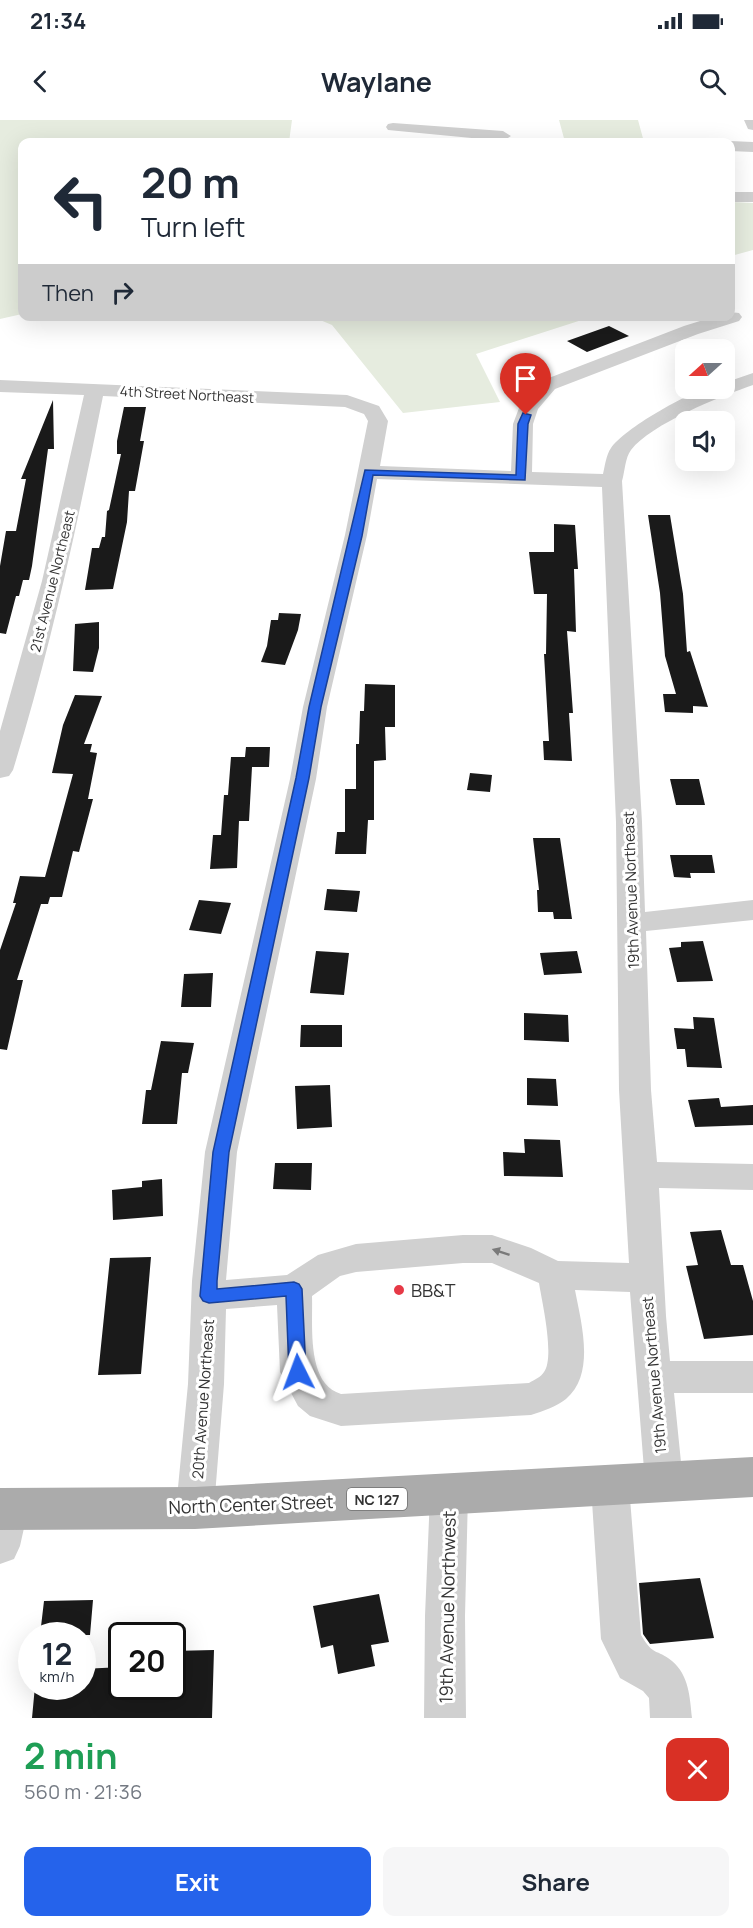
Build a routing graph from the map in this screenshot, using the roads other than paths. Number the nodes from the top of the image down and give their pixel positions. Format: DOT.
graph roads {
  1 [pos="751,120"];
  2 [pos="753,126"];
  3 [pos="393,130"];
  4 [pos="503,136"];
  5 [pos="735,146"];
  6 [pos="753,147"];
  7 [pos="753,160"];
  8 [pos="735,161"];
  9 [pos="735,197"];
  10 [pos="753,197"];
  11 [pos="721,321"];
  12 [pos="753,379"];
  13 [pos="0,386"];
  14 [pos="95,390"];
  15 [pos="372,410"];
  16 [pos="369,472"];
  17 [pos="521,478"];
  18 [pos="612,481"];
  19 [pos="0,770"];
  20 [pos="753,910"];
  21 [pos="631,923"];
  22 [pos="642,1175"];
  23 [pos="753,1177"];
  24 [pos="555,1275"];
  25 [pos="647,1278"];
  26 [pos="294,1289"];
  27 [pos="209,1296"];
  28 [pos="653,1377"];
  29 [pos="753,1377"];
  30 [pos="753,1477"];
  31 [pos="664,1482"];
  32 [pos="610,1486"];
  33 [pos="450,1495"];
  34 [pos="195,1508"];
  35 [pos="3,1522"];
  36 [pos="445,1718"];
  37 [pos="671,1718"];
  1 -- 2 [label="street"];
  3 -- 4 [label="street"];
  5 -- 6 [label="street"];
  7 -- 8 [label="street"];
  9 -- 10 [label="street"];
  11 -- 17 [label="street"];
  12 -- 18 [label="street, 19th Avenue Northeast"];
  13 -- 14 [label="street, 4th Street Northeast"];
  14 -- 15 [label="street, 4th Street Northeast"];
  14 -- 19 [label="street, 21st Avenue Northeast"];
  15 -- 16 [label="street, 20th Avenue Northeast"];
  16 -- 17 [label="street"];
  16 -- 27 [label="street, 20th Avenue Northeast"];
  17 -- 18 [label="street"];
  18 -- 21 [label="street, 19th Avenue Northeast"];
  20 -- 21 [label="street"];
  21 -- 22 [label="street, 19th Avenue Northeast"];
  22 -- 23 [label="street"];
  22 -- 25 [label="street, 19th Avenue Northeast"];
  24 -- 25 [label="street"];
  24 -- 26 [label="street, one-way"];
  24 -- 26 [label="street"];
  25 -- 28 [label="street, 19th Avenue Northeast"];
  26 -- 27 [label="street"];
  27 -- 34 [label="street, 20th Avenue Northeast"];
  28 -- 29 [label="street"];
  28 -- 31 [label="street, 19th Avenue Northeast"];
  30 -- 31 [label="main road, North Center Street / NC 127"];
  31 -- 32 [label="main road, North Center Street / NC 127"];
  32 -- 33 [label="main road, North Center Street / NC 127"];
  32 -- 37 [label="street"];
  33 -- 34 [label="main road, North Center Street / NC 127"];
  33 -- 36 [label="street, 19th Avenue Northwest"];
  34 -- 35 [label="main road, North Center Street / NC 127"];
}
